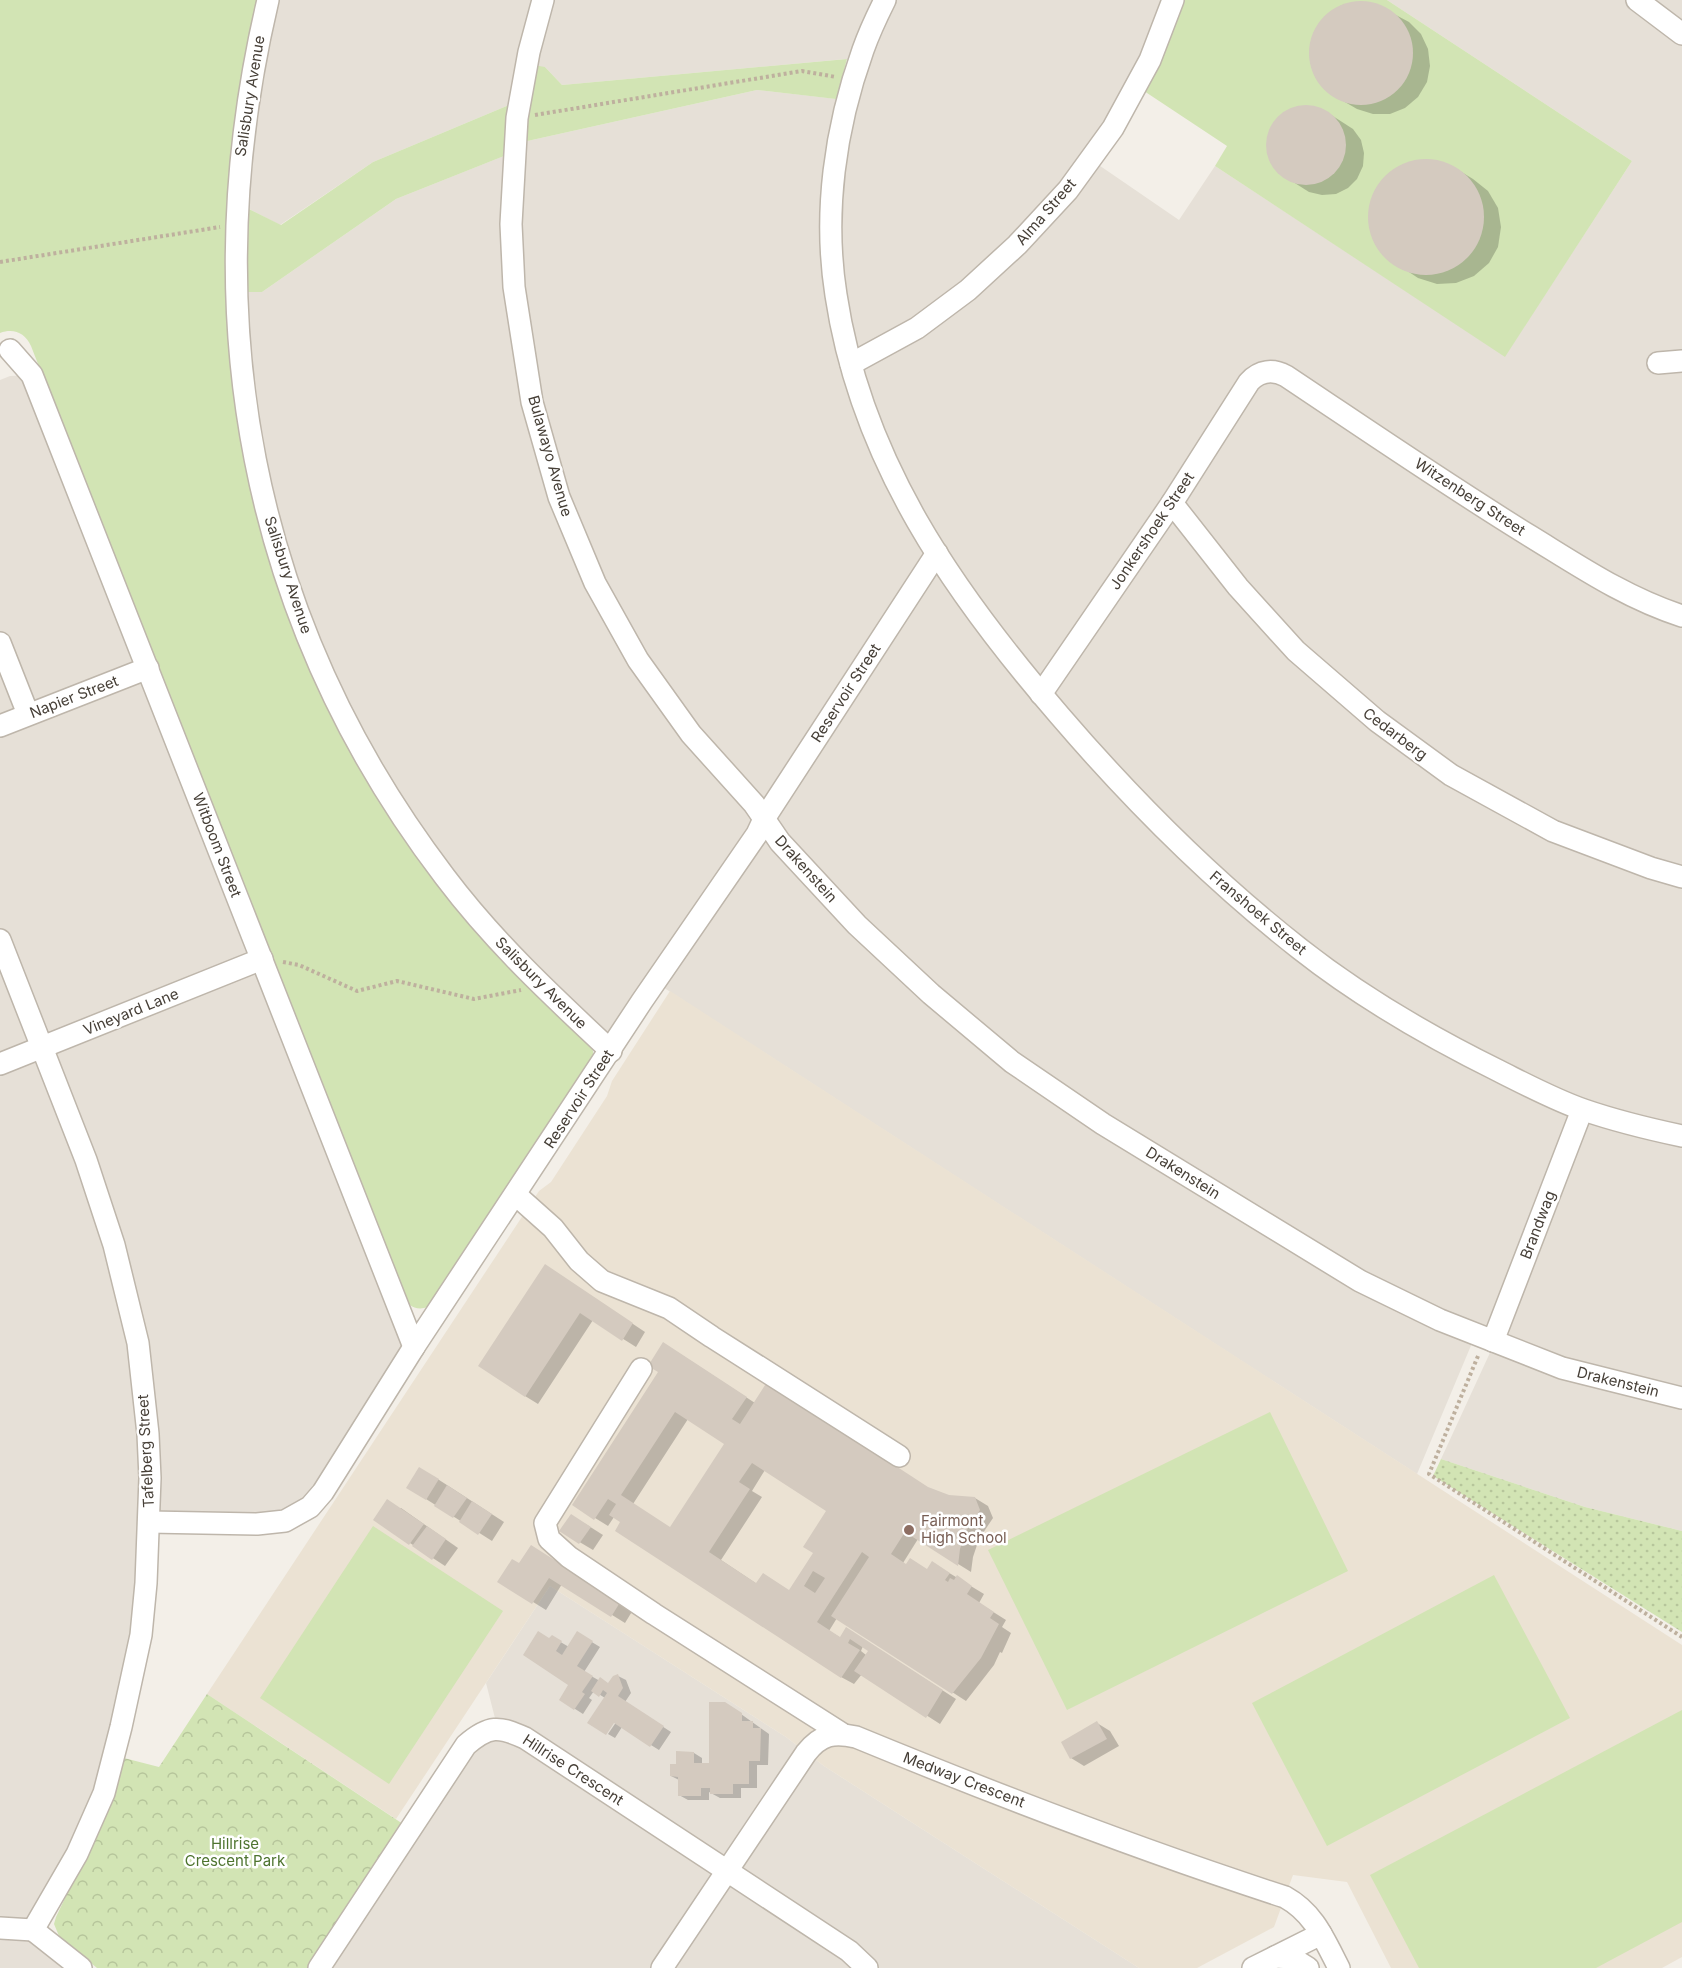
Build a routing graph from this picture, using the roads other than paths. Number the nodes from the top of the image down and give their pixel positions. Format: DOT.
graph roads {
  1 [pos="268,0"];
  2 [pos="543,0"];
  3 [pos="885,0"];
  4 [pos="1173,0"];
  5 [pos="1637,0"];
  6 [pos="1682,34"];
  7 [pos="10,350"];
  8 [pos="1682,361"];
  9 [pos="1658,363"];
  10 [pos="851,364"];
  11 [pos="1264,372"];
  12 [pos="1172,502"];
  13 [pos="937,553"];
  14 [pos="1682,616"];
  15 [pos="0,643"];
  16 [pos="148,668"];
  17 [pos="1041,694"];
  18 [pos="28,714"];
  19 [pos="0,726"];
  20 [pos="764,819"];
  21 [pos="1682,877"];
  22 [pos="0,940"];
  23 [pos="262,959"];
  24 [pos="42,1048"];
  25 [pos="611,1051"];
  26 [pos="0,1064"];
  27 [pos="1582,1110"];
  28 [pos="1682,1136"];
  29 [pos="516,1195"];
  30 [pos="1493,1341"];
  31 [pos="414,1347"];
  32 [pos="641,1370"];
  33 [pos="1682,1398"];
  34 [pos="899,1456"];
  35 [pos="149,1522"];
  36 [pos="841,1733"];
  37 [pos="726,1870"];
  38 [pos="0,1928"];
  39 [pos="33,1930"];
  40 [pos="1321,1934"];
  41 [pos="1275,1957"];
  42 [pos="81,1968"];
  43 [pos="319,1968"];
  44 [pos="662,1968"];
  45 [pos="867,1968"];
  46 [pos="1253,1968"];
  47 [pos="1308,1968"];
  48 [pos="1339,1968"];
  1 -- 25 [label="street, Salisbury Avenue"];
  2 -- 20 [label="street, Bulawayo Avenue"];
  3 -- 10 [label="street, Franshoek Street"];
  4 -- 10 [label="street, Alma Street"];
  5 -- 6 [label="street"];
  7 -- 16 [label="street, Witboom Street"];
  8 -- 9 [label="street"];
  10 -- 13 [label="street, Franshoek Street"];
  11 -- 12 [label="street, Jonkershoek Street"];
  11 -- 14 [label="street, Witzenberg Street"];
  12 -- 17 [label="street, Jonkershoek Street"];
  12 -- 21 [label="street, Cedarberg"];
  13 -- 17 [label="street, Franshoek Street"];
  13 -- 20 [label="street, Reservoir Street"];
  15 -- 18 [label="street"];
  16 -- 18 [label="street, Napier Street"];
  16 -- 23 [label="street, Witboom Street"];
  17 -- 27 [label="street, Franshoek Street"];
  18 -- 19 [label="street, Napier Street"];
  20 -- 25 [label="street, Reservoir Street"];
  20 -- 30 [label="street, Drakenstein"];
  22 -- 24 [label="street, Tafelberg Street"];
  23 -- 24 [label="street, Vineyard Lane"];
  23 -- 31 [label="street, Witboom Street"];
  24 -- 26 [label="street, Vineyard Lane"];
  24 -- 35 [label="street, Tafelberg Street"];
  25 -- 29 [label="street, Reservoir Street"];
  27 -- 28 [label="street, Franshoek Street"];
  27 -- 30 [label="street, Brandwag"];
  29 -- 31 [label="street, Reservoir Street"];
  29 -- 34 [label="street"];
  30 -- 33 [label="street, Drakenstein"];
  31 -- 35 [label="street, Reservoir Street"];
  32 -- 36 [label="street, Medway Crescent"];
  35 -- 39 [label="street, Tafelberg Street"];
  36 -- 37 [label="street"];
  36 -- 40 [label="street, Medway Crescent"];
  37 -- 43 [label="street, Hillrise Crescent"];
  37 -- 44 [label="street"];
  37 -- 45 [label="street, Hillrise Crescent"];
  38 -- 39 [label="street"];
  39 -- 42 [label="street"];
  40 -- 41 [label="street"];
  40 -- 48 [label="street, Medway Crescent"];
  41 -- 46 [label="street"];
  41 -- 47 [label="street"];
}
